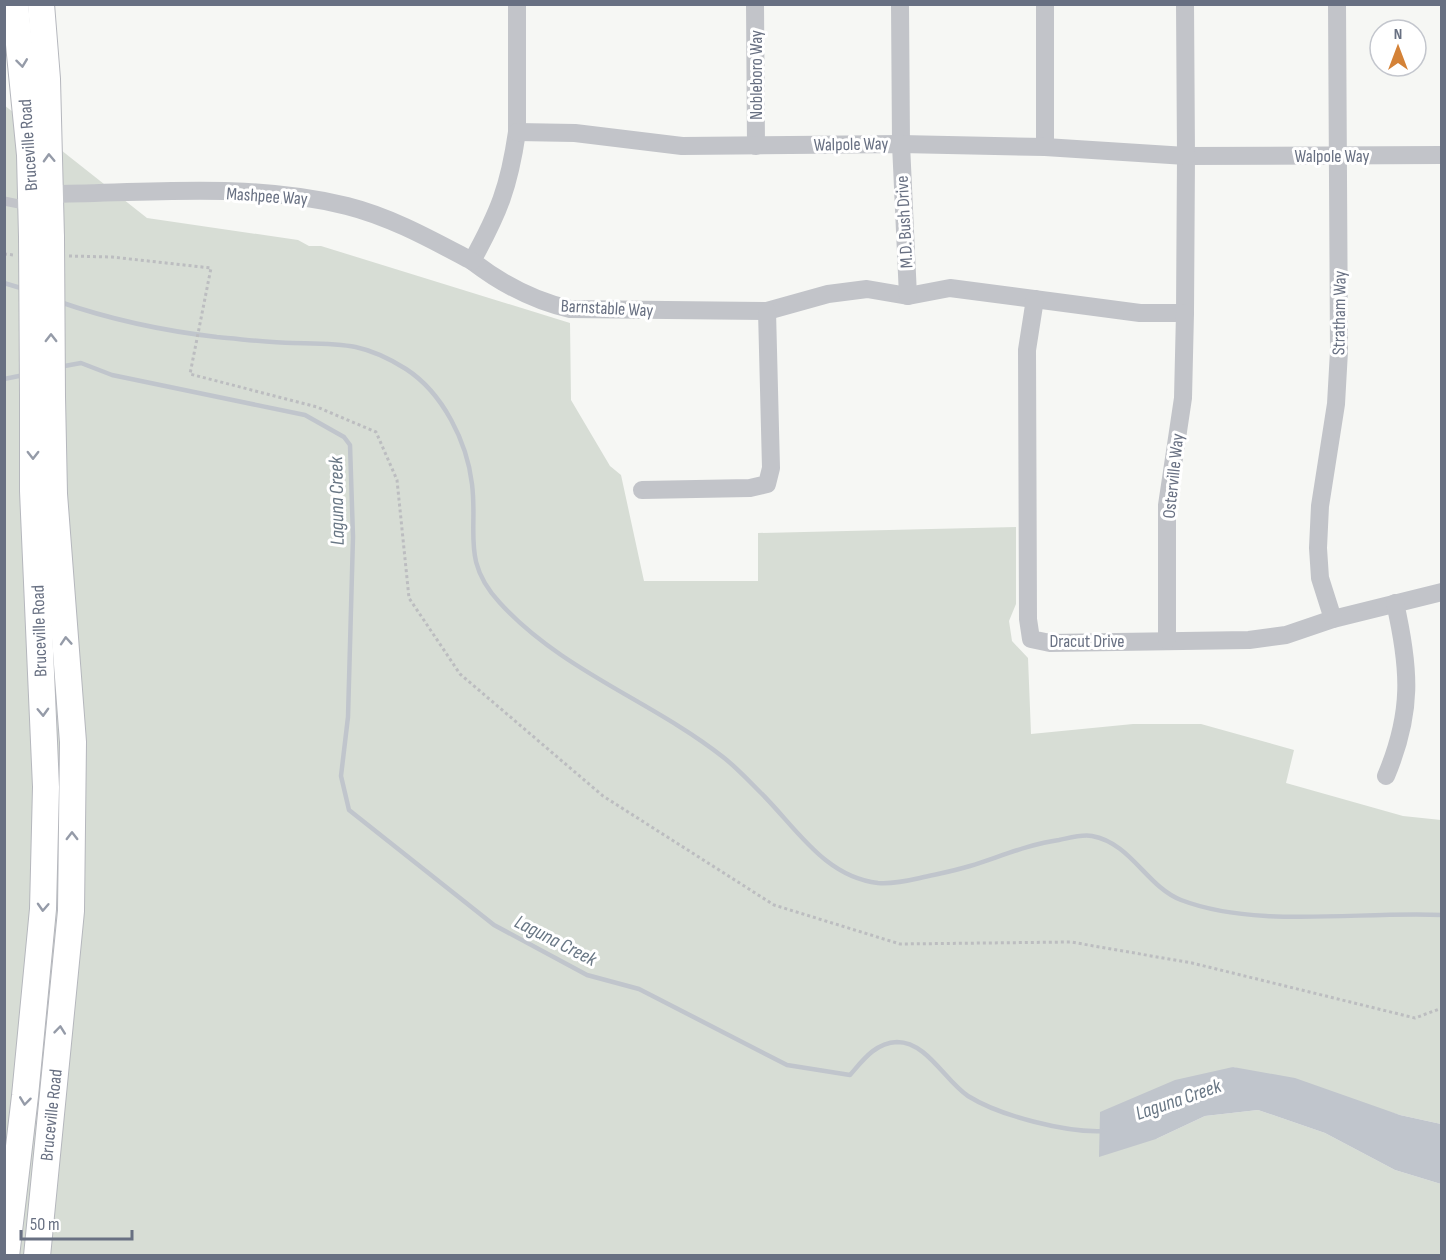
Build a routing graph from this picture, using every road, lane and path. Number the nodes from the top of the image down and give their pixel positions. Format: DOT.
graph roads {
  1 [pos="15,4"];
  2 [pos="41,4"];
  3 [pos="517,4"];
  4 [pos="755,4"];
  5 [pos="900,4"];
  6 [pos="1045,4"];
  7 [pos="1185,4"];
  8 [pos="1337,4"];
  9 [pos="517,132"];
  10 [pos="901,144"];
  11 [pos="756,146"];
  12 [pos="1045,147"];
  13 [pos="1186,156"];
  14 [pos="1338,156"];
  15 [pos="1442,156"];
  16 [pos="41,200"];
  17 [pos="4,201"];
  18 [pos="41,246"];
  19 [pos="4,254"];
  20 [pos="472,261"];
  21 [pos="908,296"];
  22 [pos="1035,299"];
  23 [pos="767,311"];
  24 [pos="1185,313"];
  25 [pos="42,396"];
  26 [pos="642,490"];
  27 [pos="1442,592"];
  28 [pos="1395,603"];
  29 [pos="1333,619"];
  30 [pos="1167,640"];
  31 [pos="1386,776"];
  32 [pos="1442,1008"];
  33 [pos="6,1256"];
  34 [pos="38,1256"];
  1 -- 16 [label="main road, Bruceville Road, one-way"];
  16 -- 2 [label="main road, Bruceville Road, one-way"];
  3 -- 9 [label="street"];
  4 -- 11 [label="street, Nobleboro Way"];
  5 -- 10 [label="street, M.D. Bush Drive"];
  6 -- 12 [label="street"];
  7 -- 13 [label="street"];
  8 -- 14 [label="street, Stratham Way"];
  9 -- 11 [label="street, Walpole Way"];
  9 -- 20 [label="street"];
  10 -- 11 [label="street, Walpole Way"];
  10 -- 12 [label="street, Walpole Way"];
  10 -- 21 [label="street, M.D. Bush Drive"];
  12 -- 13 [label="street, Walpole Way"];
  13 -- 14 [label="street, Walpole Way"];
  13 -- 24 [label="street"];
  14 -- 15 [label="street, Walpole Way"];
  14 -- 29 [label="street, Stratham Way"];
  16 -- 17 [label="lane"];
  16 -- 18 [label="main road, Bruceville Road"];
  16 -- 20 [label="street, Mashpee Way"];
  18 -- 19 [label="path"];
  18 -- 25 [label="main road, Bruceville Road, bridge"];
  18 -- 32 [label="path"];
  20 -- 23 [label="street, Barnstable Way"];
  21 -- 22 [label="street"];
  21 -- 23 [label="street, Barnstable Way"];
  22 -- 24 [label="street"];
  22 -- 30 [label="street, Dracut Drive"];
  23 -- 26 [label="street"];
  24 -- 30 [label="street, Osterville Way"];
  25 -- 33 [label="main road, Bruceville Road, one-way"];
  34 -- 25 [label="main road, Bruceville Road, one-way"];
  27 -- 28 [label="street, Dracut Drive"];
  28 -- 29 [label="street, Dracut Drive"];
  28 -- 31 [label="street"];
  29 -- 30 [label="street, Dracut Drive"];
}
